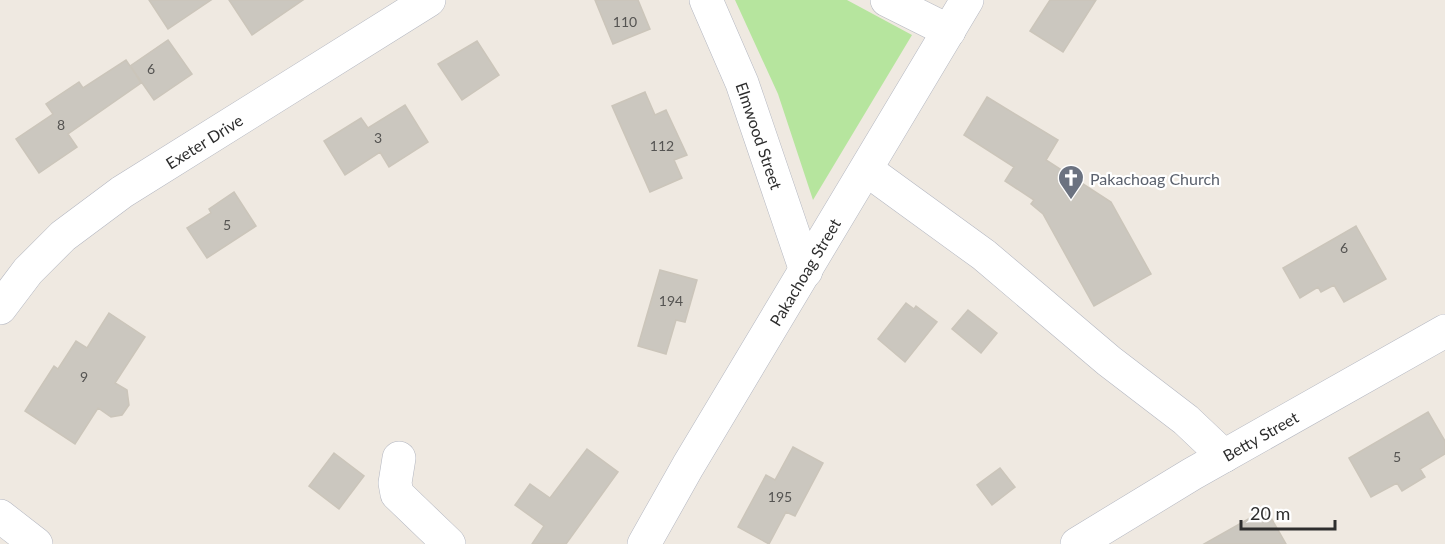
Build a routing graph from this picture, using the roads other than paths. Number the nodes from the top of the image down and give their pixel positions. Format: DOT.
graph roads {
  1 [pos="429,0"];
  2 [pos="706,0"];
  3 [pos="887,0"];
  4 [pos="967,0"];
  5 [pos="949,31"];
  6 [pos="867,170"];
  7 [pos="806,272"];
  8 [pos="0,308"];
  9 [pos="1445,331"];
  10 [pos="1224,456"];
  11 [pos="399,458"];
  12 [pos="0,516"];
  13 [pos="36,544"];
  14 [pos="449,544"];
  15 [pos="644,544"];
  16 [pos="1077,544"];
  1 -- 8 [label="street, Exeter Drive"];
  2 -- 7 [label="street, Elmwood Street"];
  3 -- 5 [label="street"];
  4 -- 5 [label="street, Pakachoag Street"];
  5 -- 6 [label="street, Pakachoag Street"];
  6 -- 7 [label="street, Pakachoag Street"];
  6 -- 10 [label="street"];
  7 -- 15 [label="street, Pakachoag Street"];
  9 -- 10 [label="street, Betty Street"];
  10 -- 16 [label="street, Betty Street"];
  11 -- 14 [label="street"];
  12 -- 13 [label="street"];
}
